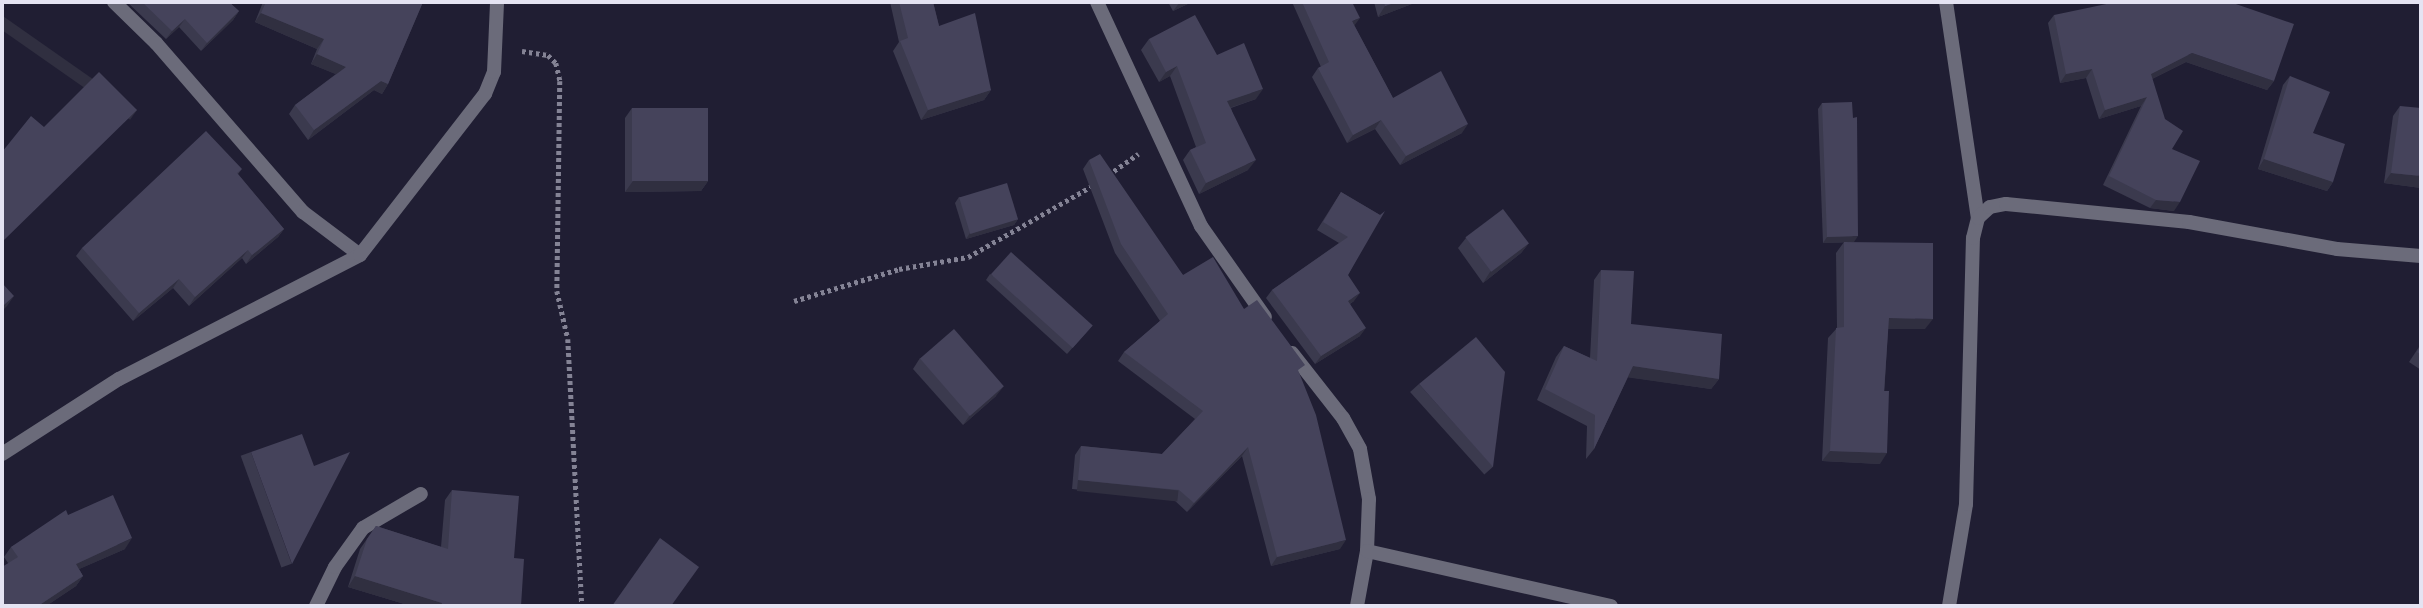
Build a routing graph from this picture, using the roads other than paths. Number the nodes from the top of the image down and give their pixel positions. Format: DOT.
graph roads {
  1 [pos="114,2"];
  2 [pos="497,2"];
  3 [pos="1097,2"];
  4 [pos="1946,2"];
  5 [pos="1978,218"];
  6 [pos="360,255"];
  7 [pos="2421,256"];
  8 [pos="2,453"];
  9 [pos="421,494"];
  10 [pos="1367,551"];
  11 [pos="316,606"];
  12 [pos="1357,606"];
  13 [pos="1611,606"];
  14 [pos="1949,606"];
  1 -- 6 [label="street"];
  2 -- 6 [label="street"];
  3 -- 10 [label="street"];
  4 -- 5 [label="street"];
  5 -- 7 [label="street"];
  5 -- 14 [label="street"];
  6 -- 8 [label="street"];
  9 -- 11 [label="street"];
  10 -- 12 [label="street"];
  10 -- 13 [label="street"];
}
